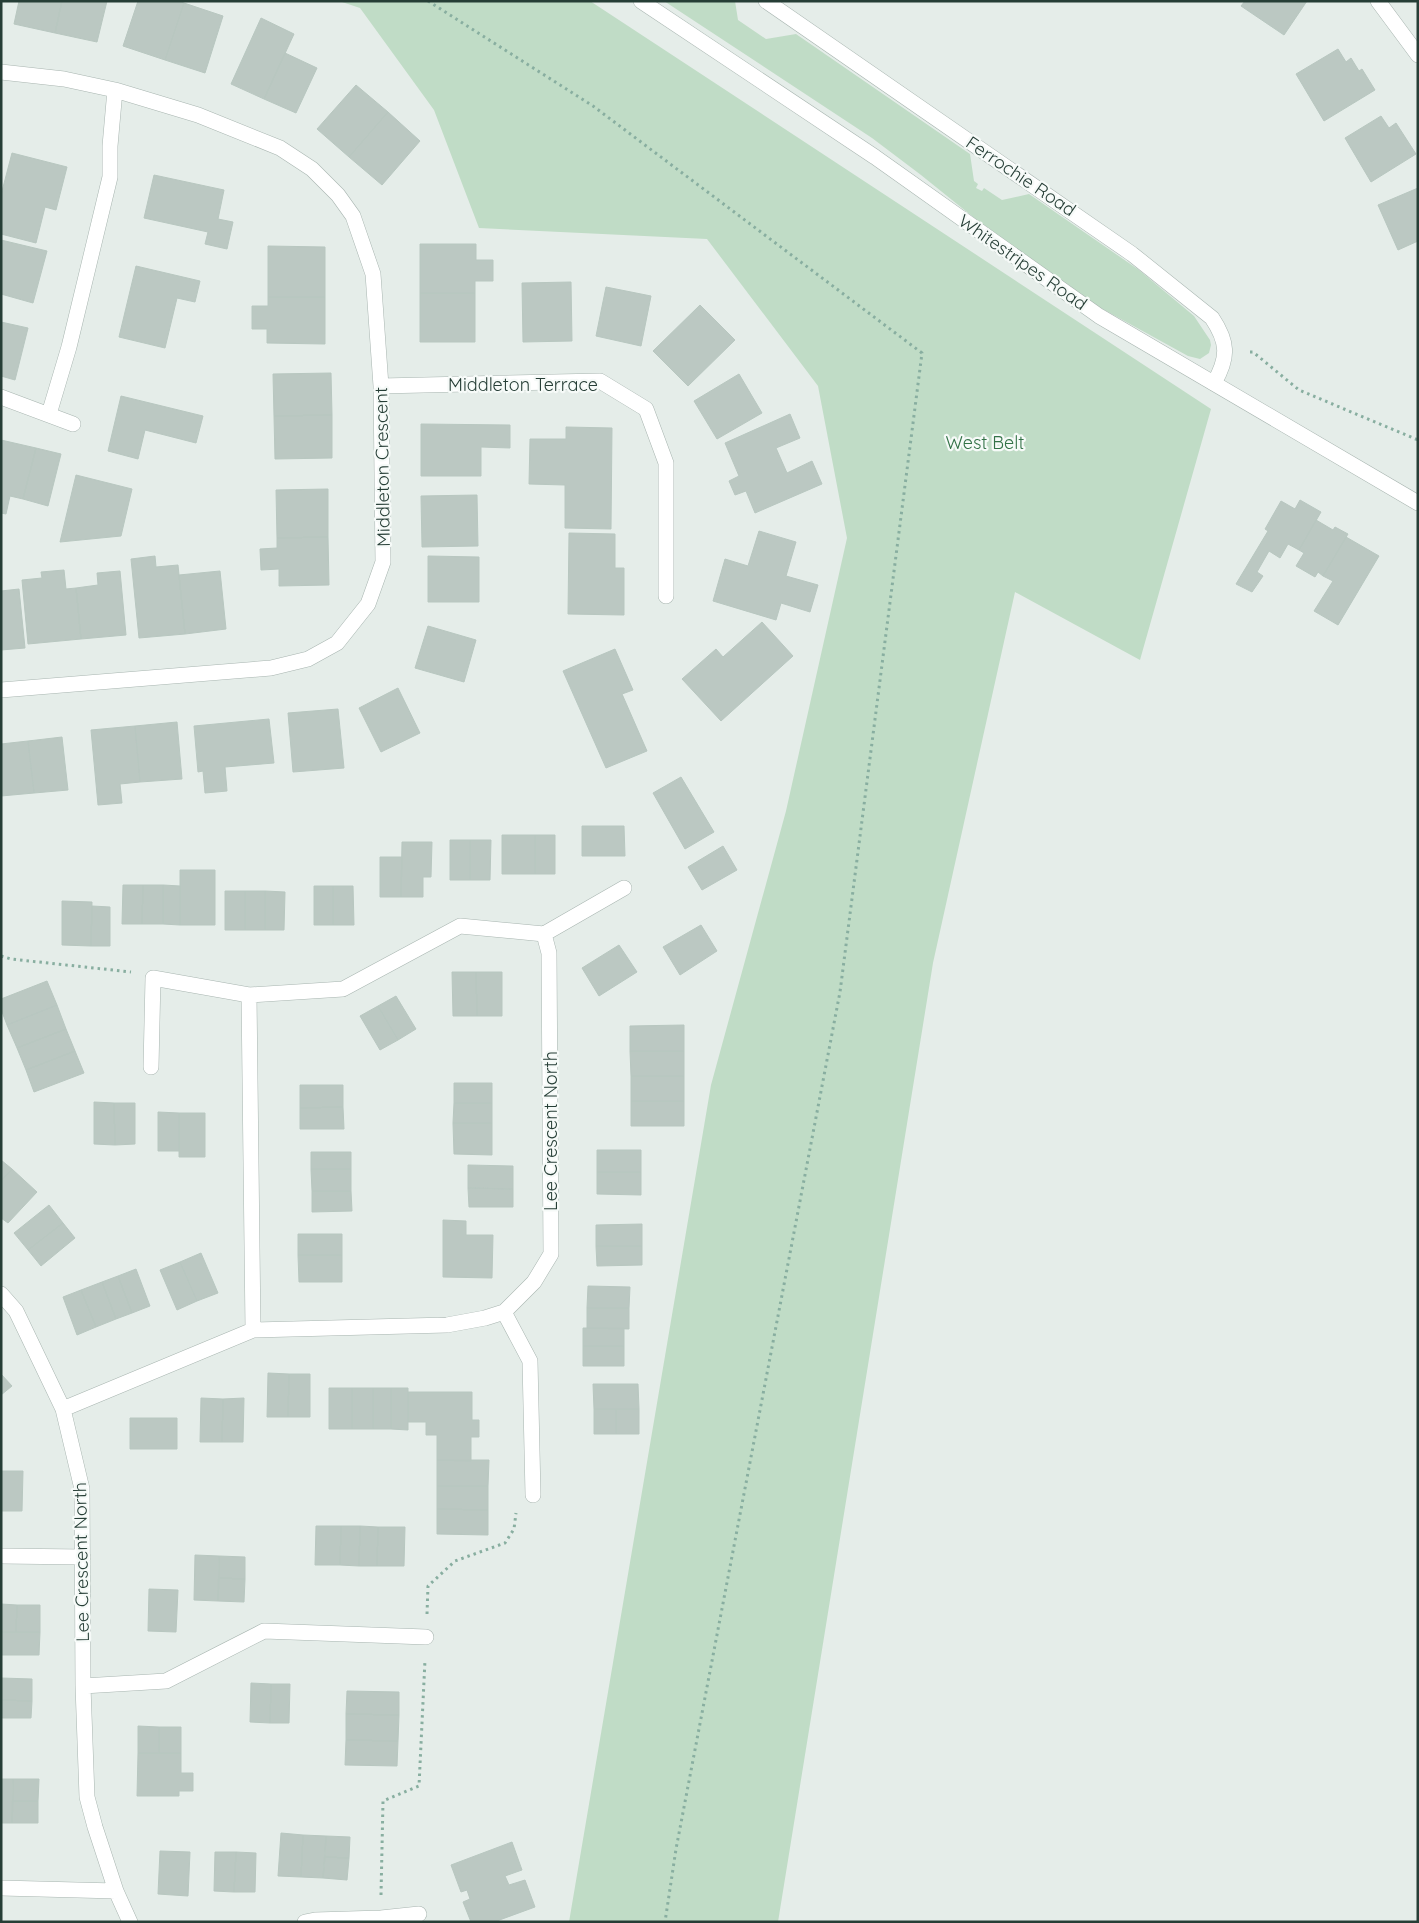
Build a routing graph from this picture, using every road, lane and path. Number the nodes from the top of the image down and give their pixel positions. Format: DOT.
graph roads {
  1 [pos="428,1"];
  2 [pos="641,1"];
  3 [pos="766,1"];
  4 [pos="1378,1"];
  5 [pos="1418,55"];
  6 [pos="1,72"];
  7 [pos="115,90"];
  8 [pos="1225,345"];
  9 [pos="1214,383"];
  10 [pos="381,386"];
  11 [pos="1,397"];
  12 [pos="48,414"];
  13 [pos="73,424"];
  14 [pos="1418,440"];
  15 [pos="1418,502"];
  16 [pos="666,596"];
  17 [pos="1,690"];
  18 [pos="624,888"];
  19 [pos="544,934"];
  20 [pos="1,956"];
  21 [pos="153,978"];
  22 [pos="249,995"];
  23 [pos="151,1066"];
  24 [pos="1,1294"];
  25 [pos="504,1312"];
  26 [pos="252,1330"];
  27 [pos="63,1409"];
  28 [pos="533,1495"];
  29 [pos="1,1556"];
  30 [pos="84,1557"];
  31 [pos="426,1637"];
  32 [pos="83,1686"];
  33 [pos="1,1888"];
  34 [pos="116,1891"];
  35 [pos="419,1914"];
  36 [pos="381,1918"];
  37 [pos="130,1922"];
  38 [pos="305,1922"];
  39 [pos="665,1922"];
  1 -- 39 [label="path"];
  2 -- 9 [label="street, Whitestripes Road"];
  3 -- 8 [label="street, Ferrochie Road"];
  4 -- 5 [label="street"];
  6 -- 7 [label="street, Middleton Crescent"];
  7 -- 10 [label="street, Middleton Crescent"];
  7 -- 12 [label="street"];
  8 -- 9 [label="street"];
  8 -- 14 [label="path"];
  9 -- 15 [label="street, Whitestripes Road"];
  10 -- 16 [label="street, Middleton Terrace"];
  10 -- 17 [label="street, Middleton Crescent"];
  11 -- 12 [label="street"];
  12 -- 13 [label="street"];
  18 -- 19 [label="street"];
  19 -- 22 [label="street"];
  19 -- 25 [label="street, Lee Crescent North"];
  20 -- 21 [label="path"];
  21 -- 22 [label="street"];
  21 -- 23 [label="street"];
  22 -- 26 [label="street"];
  24 -- 27 [label="street, Lee Crescent North"];
  25 -- 26 [label="street, Lee Crescent North"];
  25 -- 28 [label="street"];
  26 -- 27 [label="street, Lee Crescent North"];
  27 -- 30 [label="street, Lee Crescent North"];
  28 -- 31 [label="path"];
  29 -- 30 [label="street"];
  30 -- 32 [label="street, Lee Crescent North"];
  31 -- 32 [label="street"];
  31 -- 36 [label="path"];
  32 -- 34 [label="street, Lee Crescent North"];
  33 -- 34 [label="street"];
  34 -- 37 [label="street, Lee Crescent North"];
  35 -- 36 [label="street"];
  36 -- 38 [label="street"];
}
